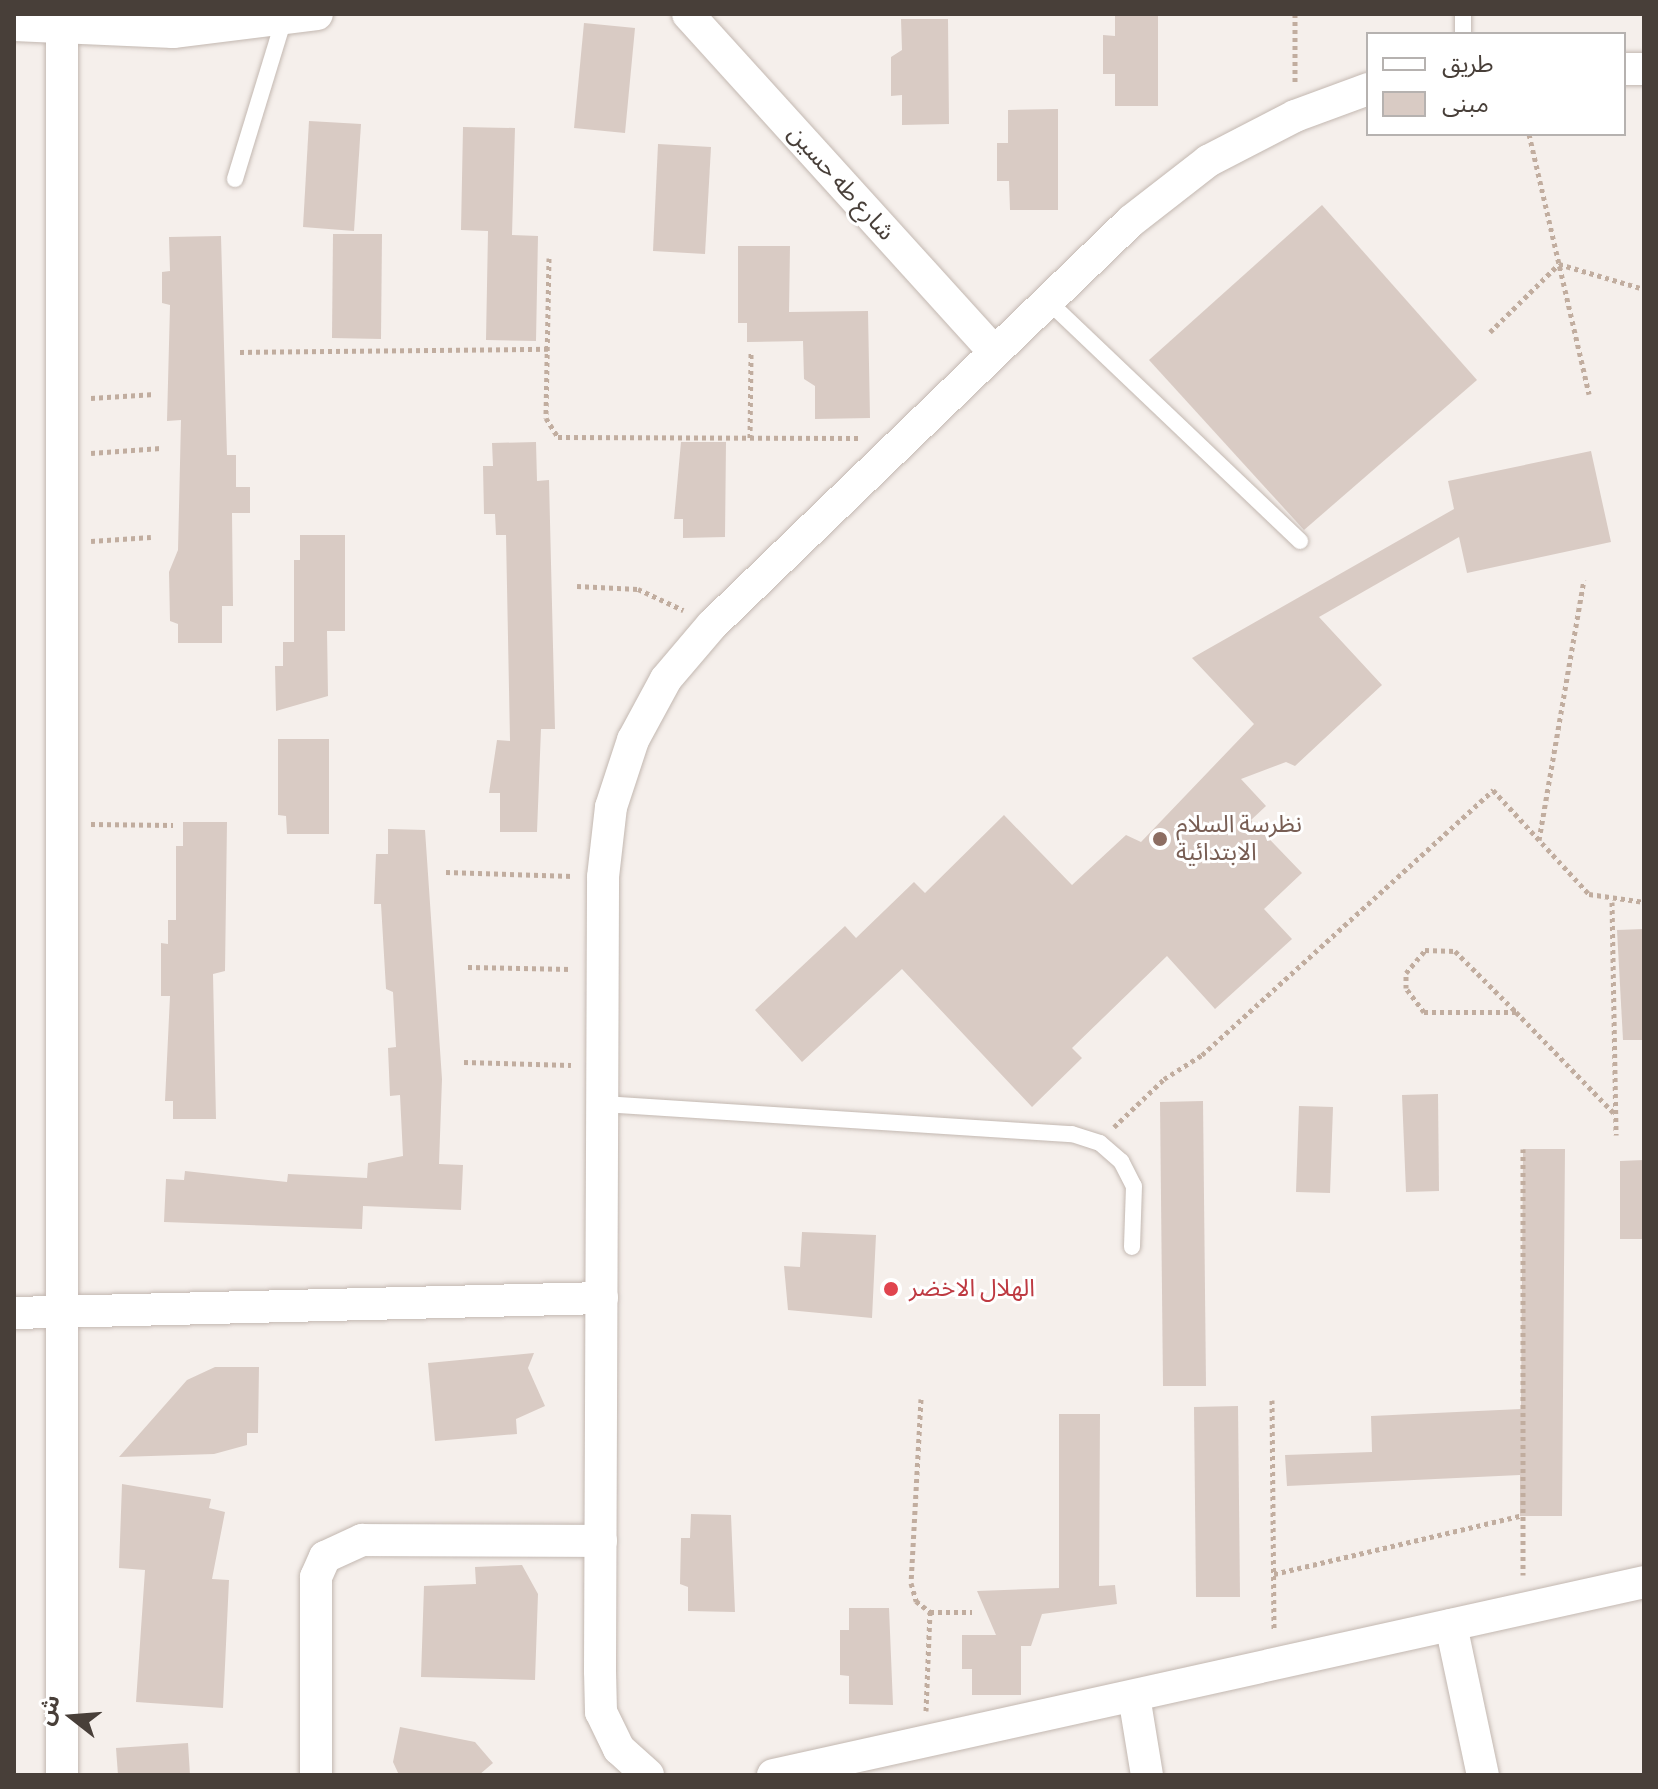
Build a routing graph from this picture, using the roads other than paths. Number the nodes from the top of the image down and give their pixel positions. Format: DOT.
graph roads {
  1 [pos="317,14"];
  2 [pos="688,14"];
  3 [pos="283,22"];
  4 [pos="14,25"];
  5 [pos="62,27"];
  6 [pos="1366,90"];
  7 [pos="235,179"];
  8 [pos="1048,301"];
  9 [pos="994,352"];
  10 [pos="1300,541"];
  11 [pos="603,1104"];
  12 [pos="1132,1247"];
  13 [pos="602,1298"];
  14 [pos="62,1312"];
  15 [pos="14,1313"];
  16 [pos="601,1541"];
  17 [pos="1644,1582"];
  18 [pos="1451,1625"];
  19 [pos="1134,1696"];
  20 [pos="62,1775"];
  21 [pos="316,1775"];
  22 [pos="648,1775"];
  23 [pos="773,1775"];
  24 [pos="1147,1775"];
  25 [pos="1483,1775"];
  1 -- 3 [label="street"];
  2 -- 9 [label="street, شارع طه حسين"];
  3 -- 5 [label="street"];
  3 -- 7 [label="lane"];
  4 -- 5 [label="street"];
  5 -- 14 [label="street"];
  6 -- 8 [label="street"];
  8 -- 9 [label="street"];
  8 -- 10 [label="lane"];
  9 -- 11 [label="street"];
  11 -- 12 [label="lane"];
  11 -- 13 [label="street"];
  13 -- 14 [label="street"];
  13 -- 16 [label="street"];
  14 -- 15 [label="street"];
  14 -- 20 [label="street"];
  16 -- 21 [label="street"];
  16 -- 22 [label="street"];
  17 -- 18 [label="street"];
  18 -- 19 [label="street"];
  18 -- 25 [label="street"];
  19 -- 23 [label="street"];
  19 -- 24 [label="street"];
}
